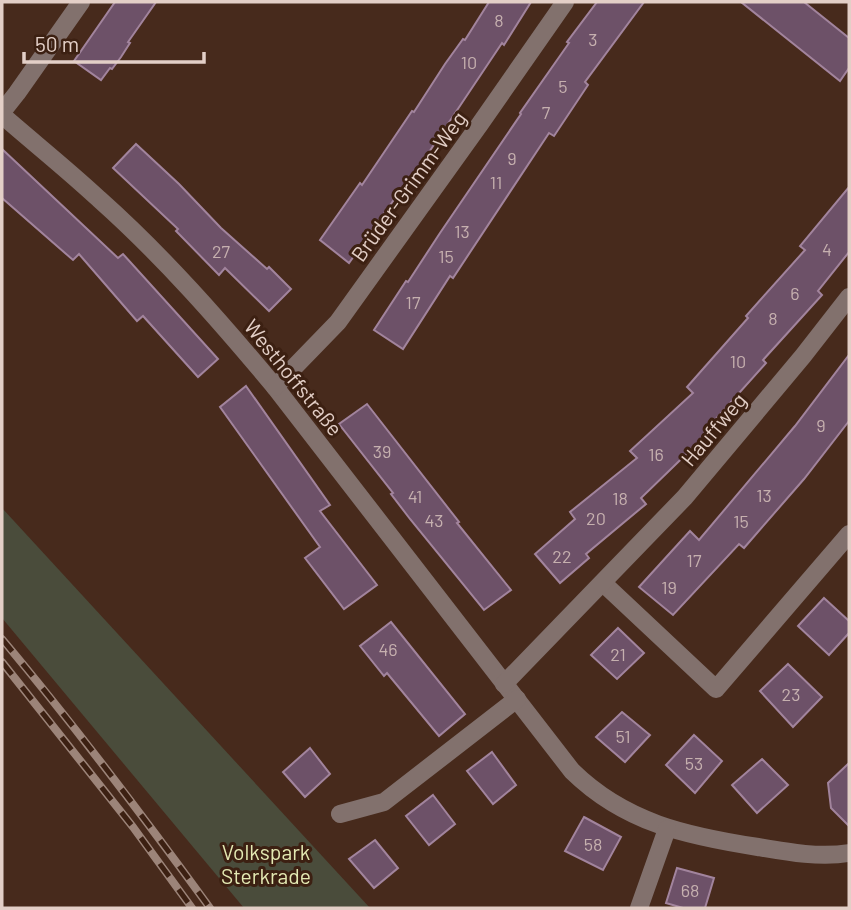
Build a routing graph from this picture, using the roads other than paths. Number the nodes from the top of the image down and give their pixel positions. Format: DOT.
graph roads {
  1 [pos="80,2"];
  2 [pos="565,2"];
  3 [pos="2,114"];
  4 [pos="849,297"];
  5 [pos="275,387"];
  6 [pos="849,534"];
  7 [pos="603,583"];
  8 [pos="504,684"];
  9 [pos="517,699"];
  10 [pos="340,814"];
  11 [pos="667,829"];
  12 [pos="849,853"];
  13 [pos="639,908"];
  1 -- 3 [label="street"];
  2 -- 5 [label="street, Brüder-Grimm-Weg"];
  3 -- 5 [label="street, Westhoffstraße"];
  4 -- 7 [label="street, Hauffweg"];
  5 -- 8 [label="street, Westhoffstraße"];
  6 -- 7 [label="street"];
  7 -- 8 [label="street, Hauffweg"];
  8 -- 9 [label="street, Westhoffstraße"];
  9 -- 10 [label="street"];
  9 -- 11 [label="street, Westhoffstraße"];
  11 -- 12 [label="street, Westhoffstraße"];
  11 -- 13 [label="street"];
}
